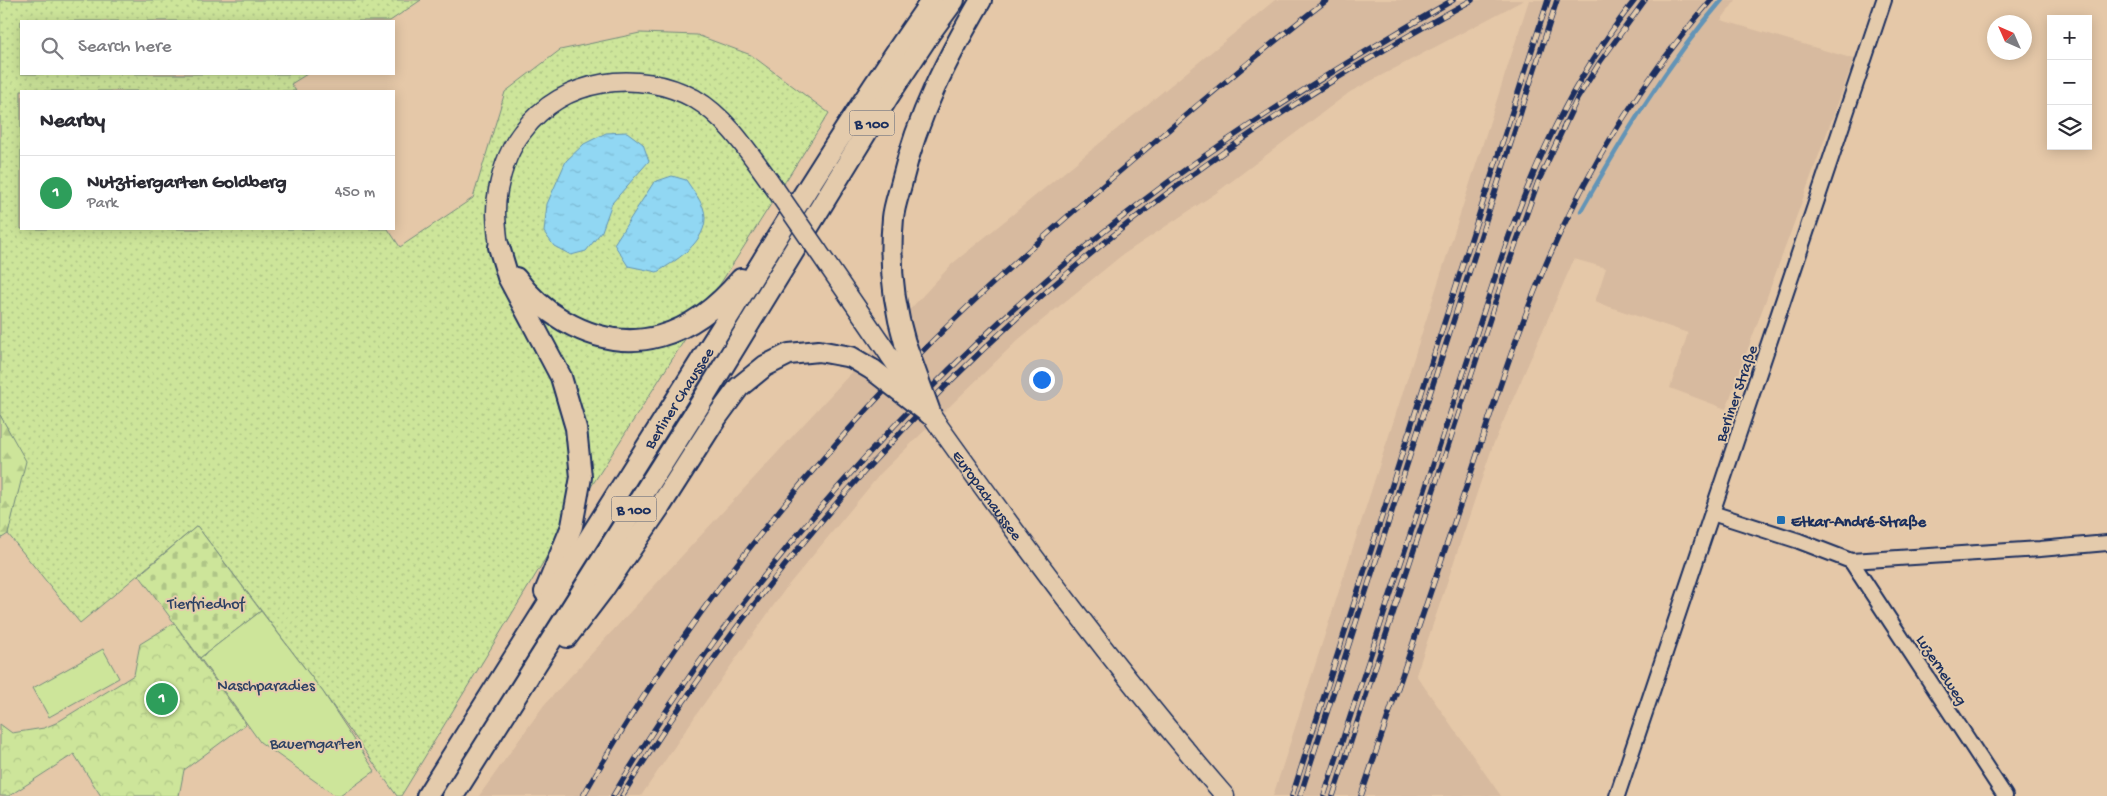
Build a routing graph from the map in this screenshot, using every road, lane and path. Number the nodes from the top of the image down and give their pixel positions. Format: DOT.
graph roads {
  1 [pos="932,0"];
  2 [pos="954,0"];
  3 [pos="981,0"];
  4 [pos="1884,0"];
  5 [pos="776,238"];
  6 [pos="499,247"];
  7 [pos="931,415"];
  8 [pos="1712,513"];
  9 [pos="2107,542"];
  10 [pos="1851,561"];
  11 [pos="514,659"];
  12 [pos="515,697"];
  13 [pos="427,796"];
  14 [pos="453,796"];
  15 [pos="1225,796"];
  16 [pos="1617,796"];
  17 [pos="2006,796"];
  1 -- 5 [label="highway, Berliner Chaussee / B 100"];
  2 -- 12 [label="highway, Berliner Chaussee / B 100"];
  3 -- 7 [label="highway, bridge"];
  4 -- 8 [label="street, Berliner Straße"];
  5 -- 6 [label="highway"];
  5 -- 11 [label="highway, Berliner Chaussee / B 100"];
  6 -- 7 [label="main road, Europachaussee, bridge"];
  6 -- 11 [label="highway"];
  7 -- 12 [label="highway, bridge"];
  7 -- 15 [label="main road, Europachaussee"];
  8 -- 10 [label="street"];
  8 -- 16 [label="street, Berliner Straße"];
  9 -- 10 [label="street"];
  10 -- 17 [label="street, Luzerneweg"];
  11 -- 13 [label="highway, Berliner Chaussee / B 100"];
  12 -- 14 [label="highway, Berliner Chaussee / B 100"];
}
